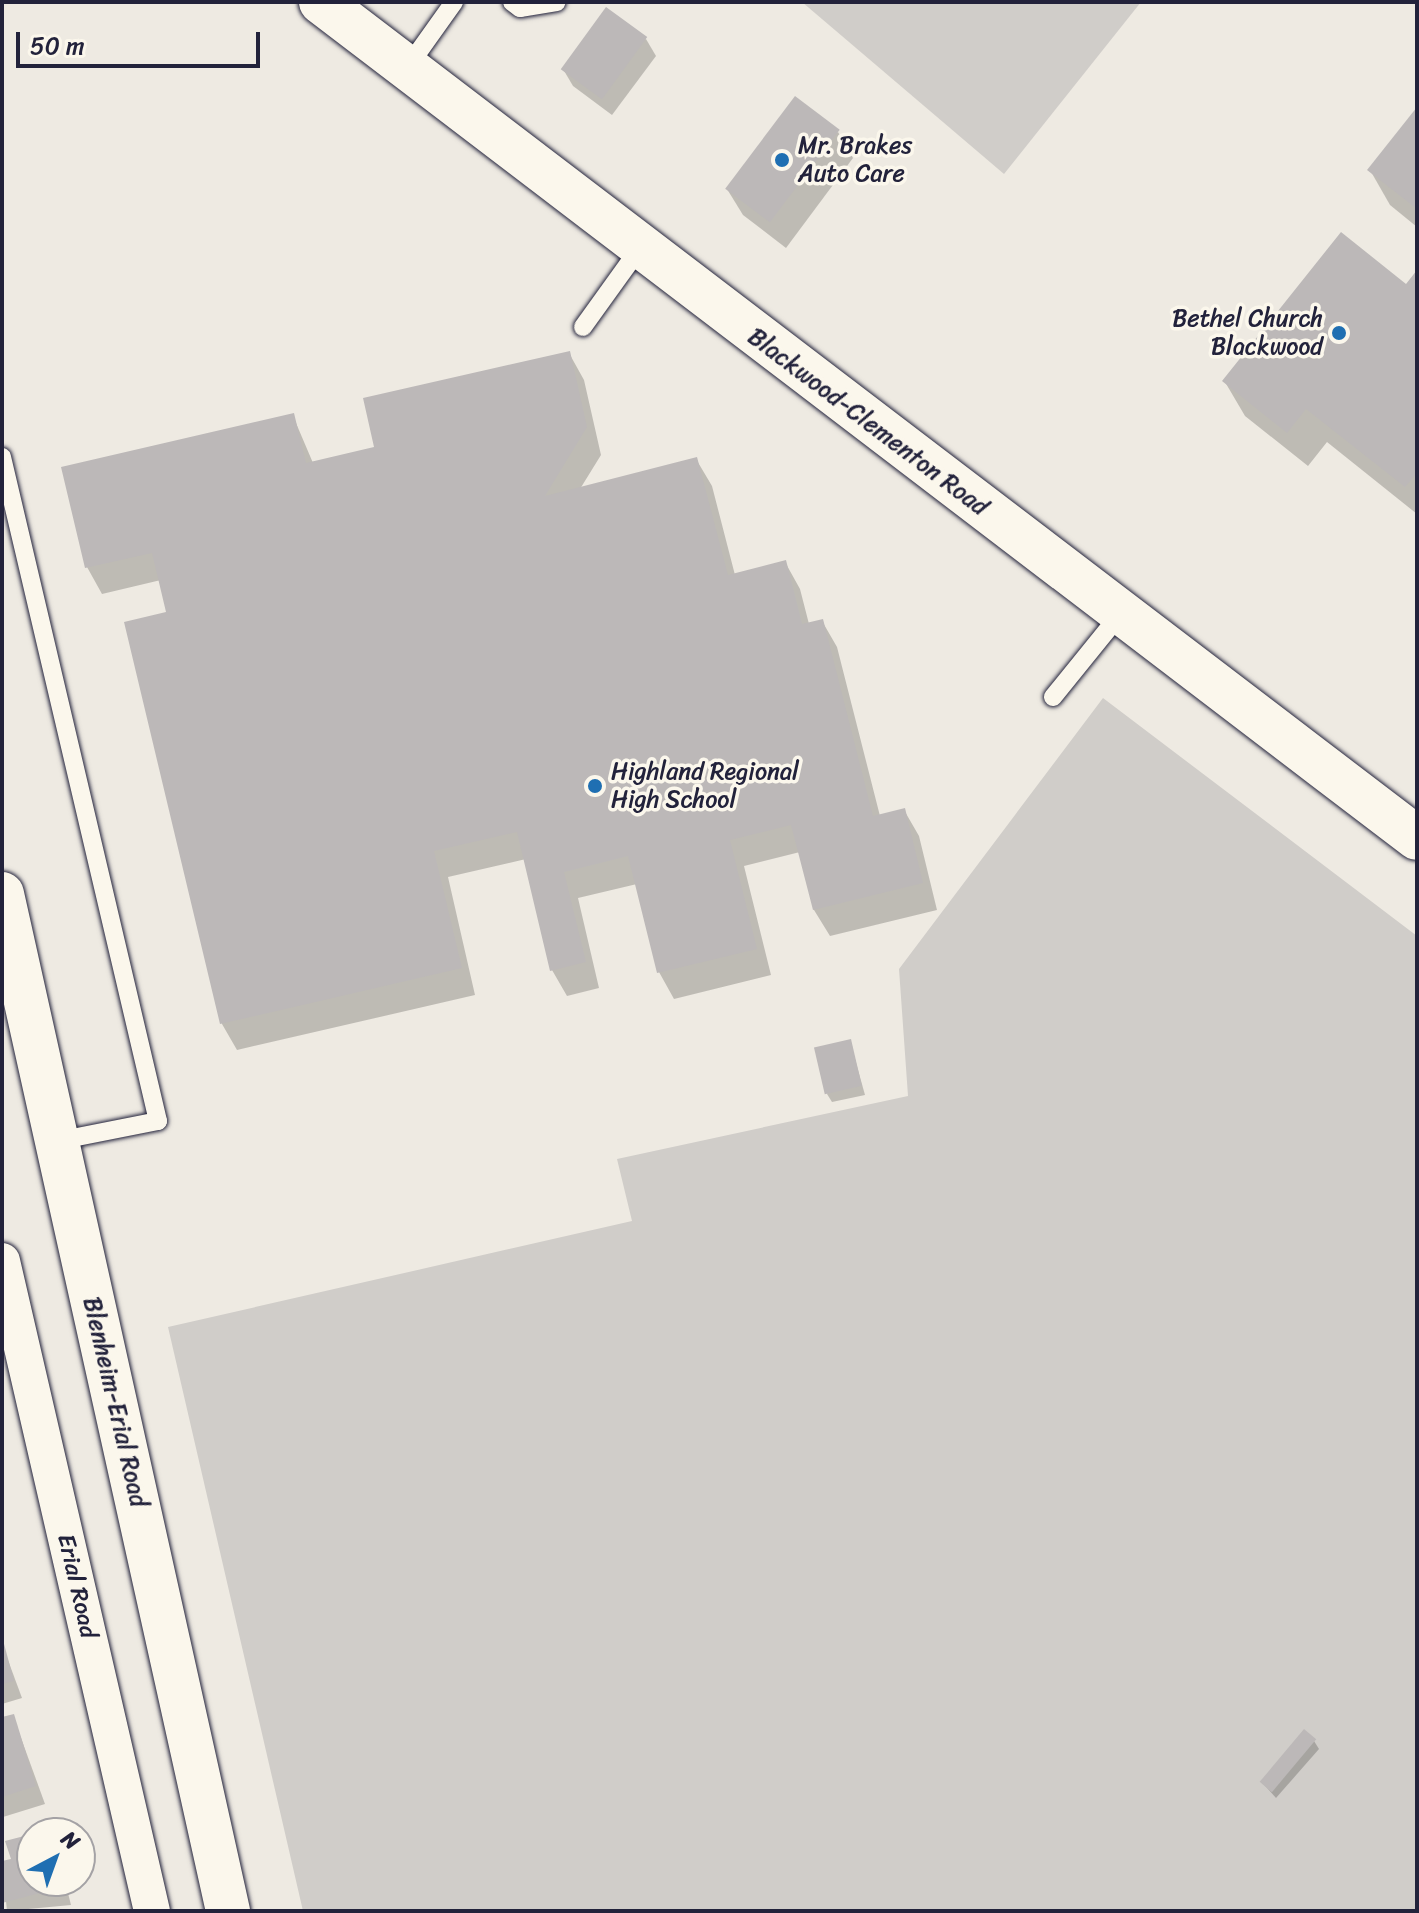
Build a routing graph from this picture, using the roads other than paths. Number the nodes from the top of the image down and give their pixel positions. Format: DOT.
graph roads {
  1 [pos="321,2"];
  2 [pos="454,2"];
  3 [pos="512,2"];
  4 [pos="557,2"];
  5 [pos="407,69"];
  6 [pos="639,249"];
  7 [pos="583,327"];
  8 [pos="2,457"];
  9 [pos="1121,613"];
  10 [pos="1053,697"];
  11 [pos="1417,838"];
  12 [pos="2,895"];
  13 [pos="57,1141"];
  14 [pos="2,1261"];
  15 [pos="152,1911"];
  16 [pos="228,1911"];
  1 -- 5 [label="main road, Blackwood-Clementon Road"];
  2 -- 5 [label="lane"];
  3 -- 4 [label="lane"];
  5 -- 6 [label="main road, Blackwood-Clementon Road"];
  6 -- 7 [label="lane"];
  6 -- 9 [label="main road, Blackwood-Clementon Road"];
  8 -- 13 [label="lane"];
  9 -- 10 [label="lane"];
  9 -- 11 [label="main road, Blackwood-Clementon Road"];
  12 -- 13 [label="main road, Blenheim-Erial Road"];
  13 -- 16 [label="main road, Blenheim-Erial Road"];
  14 -- 15 [label="street, Erial Road"];
}
